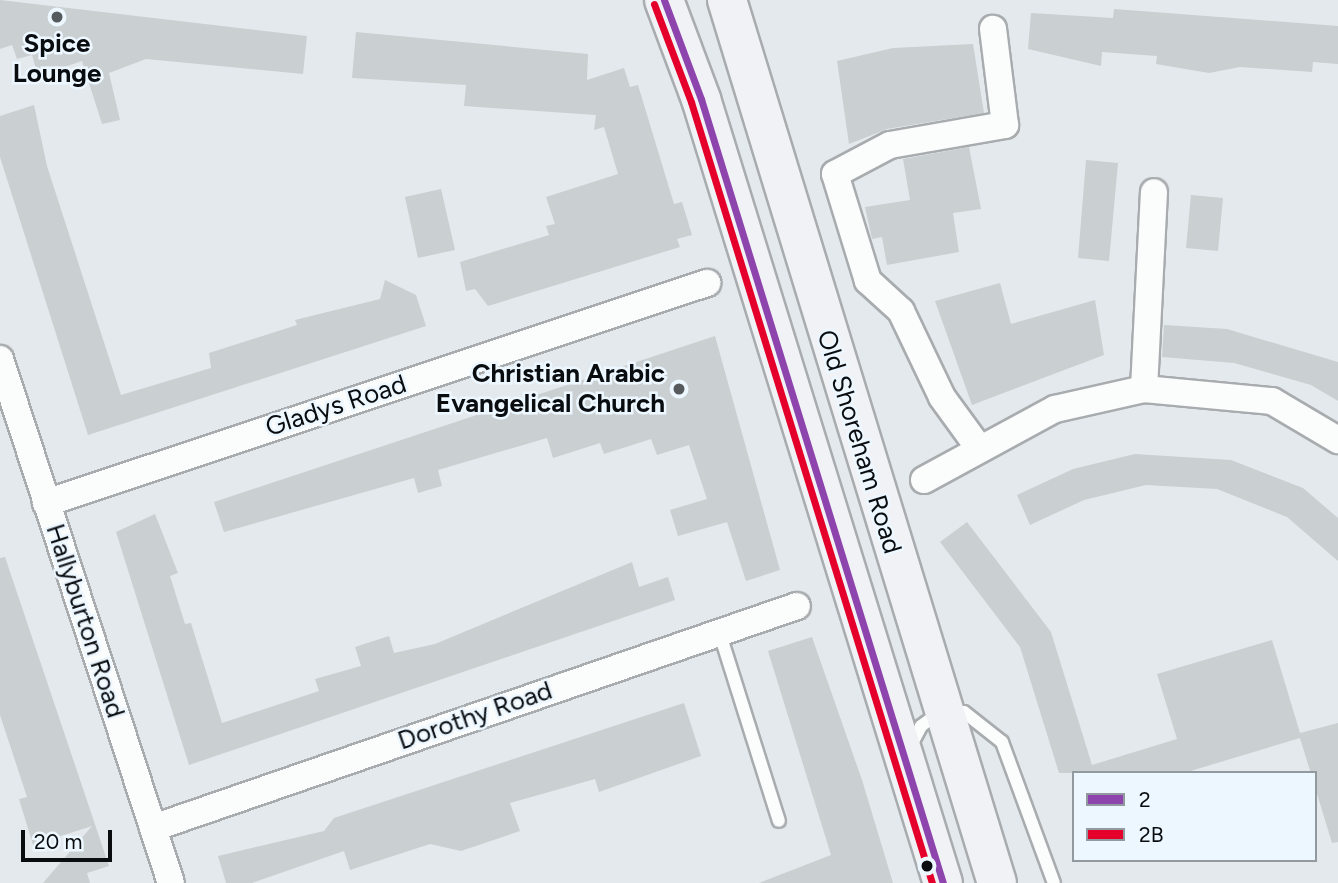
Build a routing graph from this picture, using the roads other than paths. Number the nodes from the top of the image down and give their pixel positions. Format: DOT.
graph roads {
  1 [pos="664,0"];
  2 [pos="727,0"];
  3 [pos="993,29"];
  4 [pos="1154,192"];
  5 [pos="707,283"];
  6 [pos="0,359"];
  7 [pos="1144,389"];
  8 [pos="1338,440"];
  9 [pos="979,448"];
  10 [pos="924,480"];
  11 [pos="46,503"];
  12 [pos="797,606"];
  13 [pos="719,631"];
  14 [pos="942,710"];
  15 [pos="904,758"];
  16 [pos="779,821"];
  17 [pos="153,828"];
  18 [pos="171,883"];
  19 [pos="943,883"];
  20 [pos="997,883"];
  21 [pos="1054,883"];
  1 -- 15 [label="main road, Old Shoreham Road"];
  2 -- 14 [label="main road, Old Shoreham Road"];
  3 -- 9 [label="street"];
  4 -- 7 [label="street"];
  5 -- 11 [label="street, Gladys Road"];
  6 -- 11 [label="street, Hallyburton Road"];
  7 -- 8 [label="street"];
  7 -- 9 [label="street"];
  9 -- 10 [label="street"];
  11 -- 17 [label="street, Hallyburton Road"];
  12 -- 13 [label="street, Dorothy Road"];
  13 -- 16 [label="lane"];
  13 -- 17 [label="street, Dorothy Road"];
  14 -- 15 [label="lane"];
  14 -- 20 [label="main road, Old Shoreham Road"];
  14 -- 21 [label="lane"];
  15 -- 19 [label="main road, Old Shoreham Road"];
  17 -- 18 [label="street, Hallyburton Road"];
}
